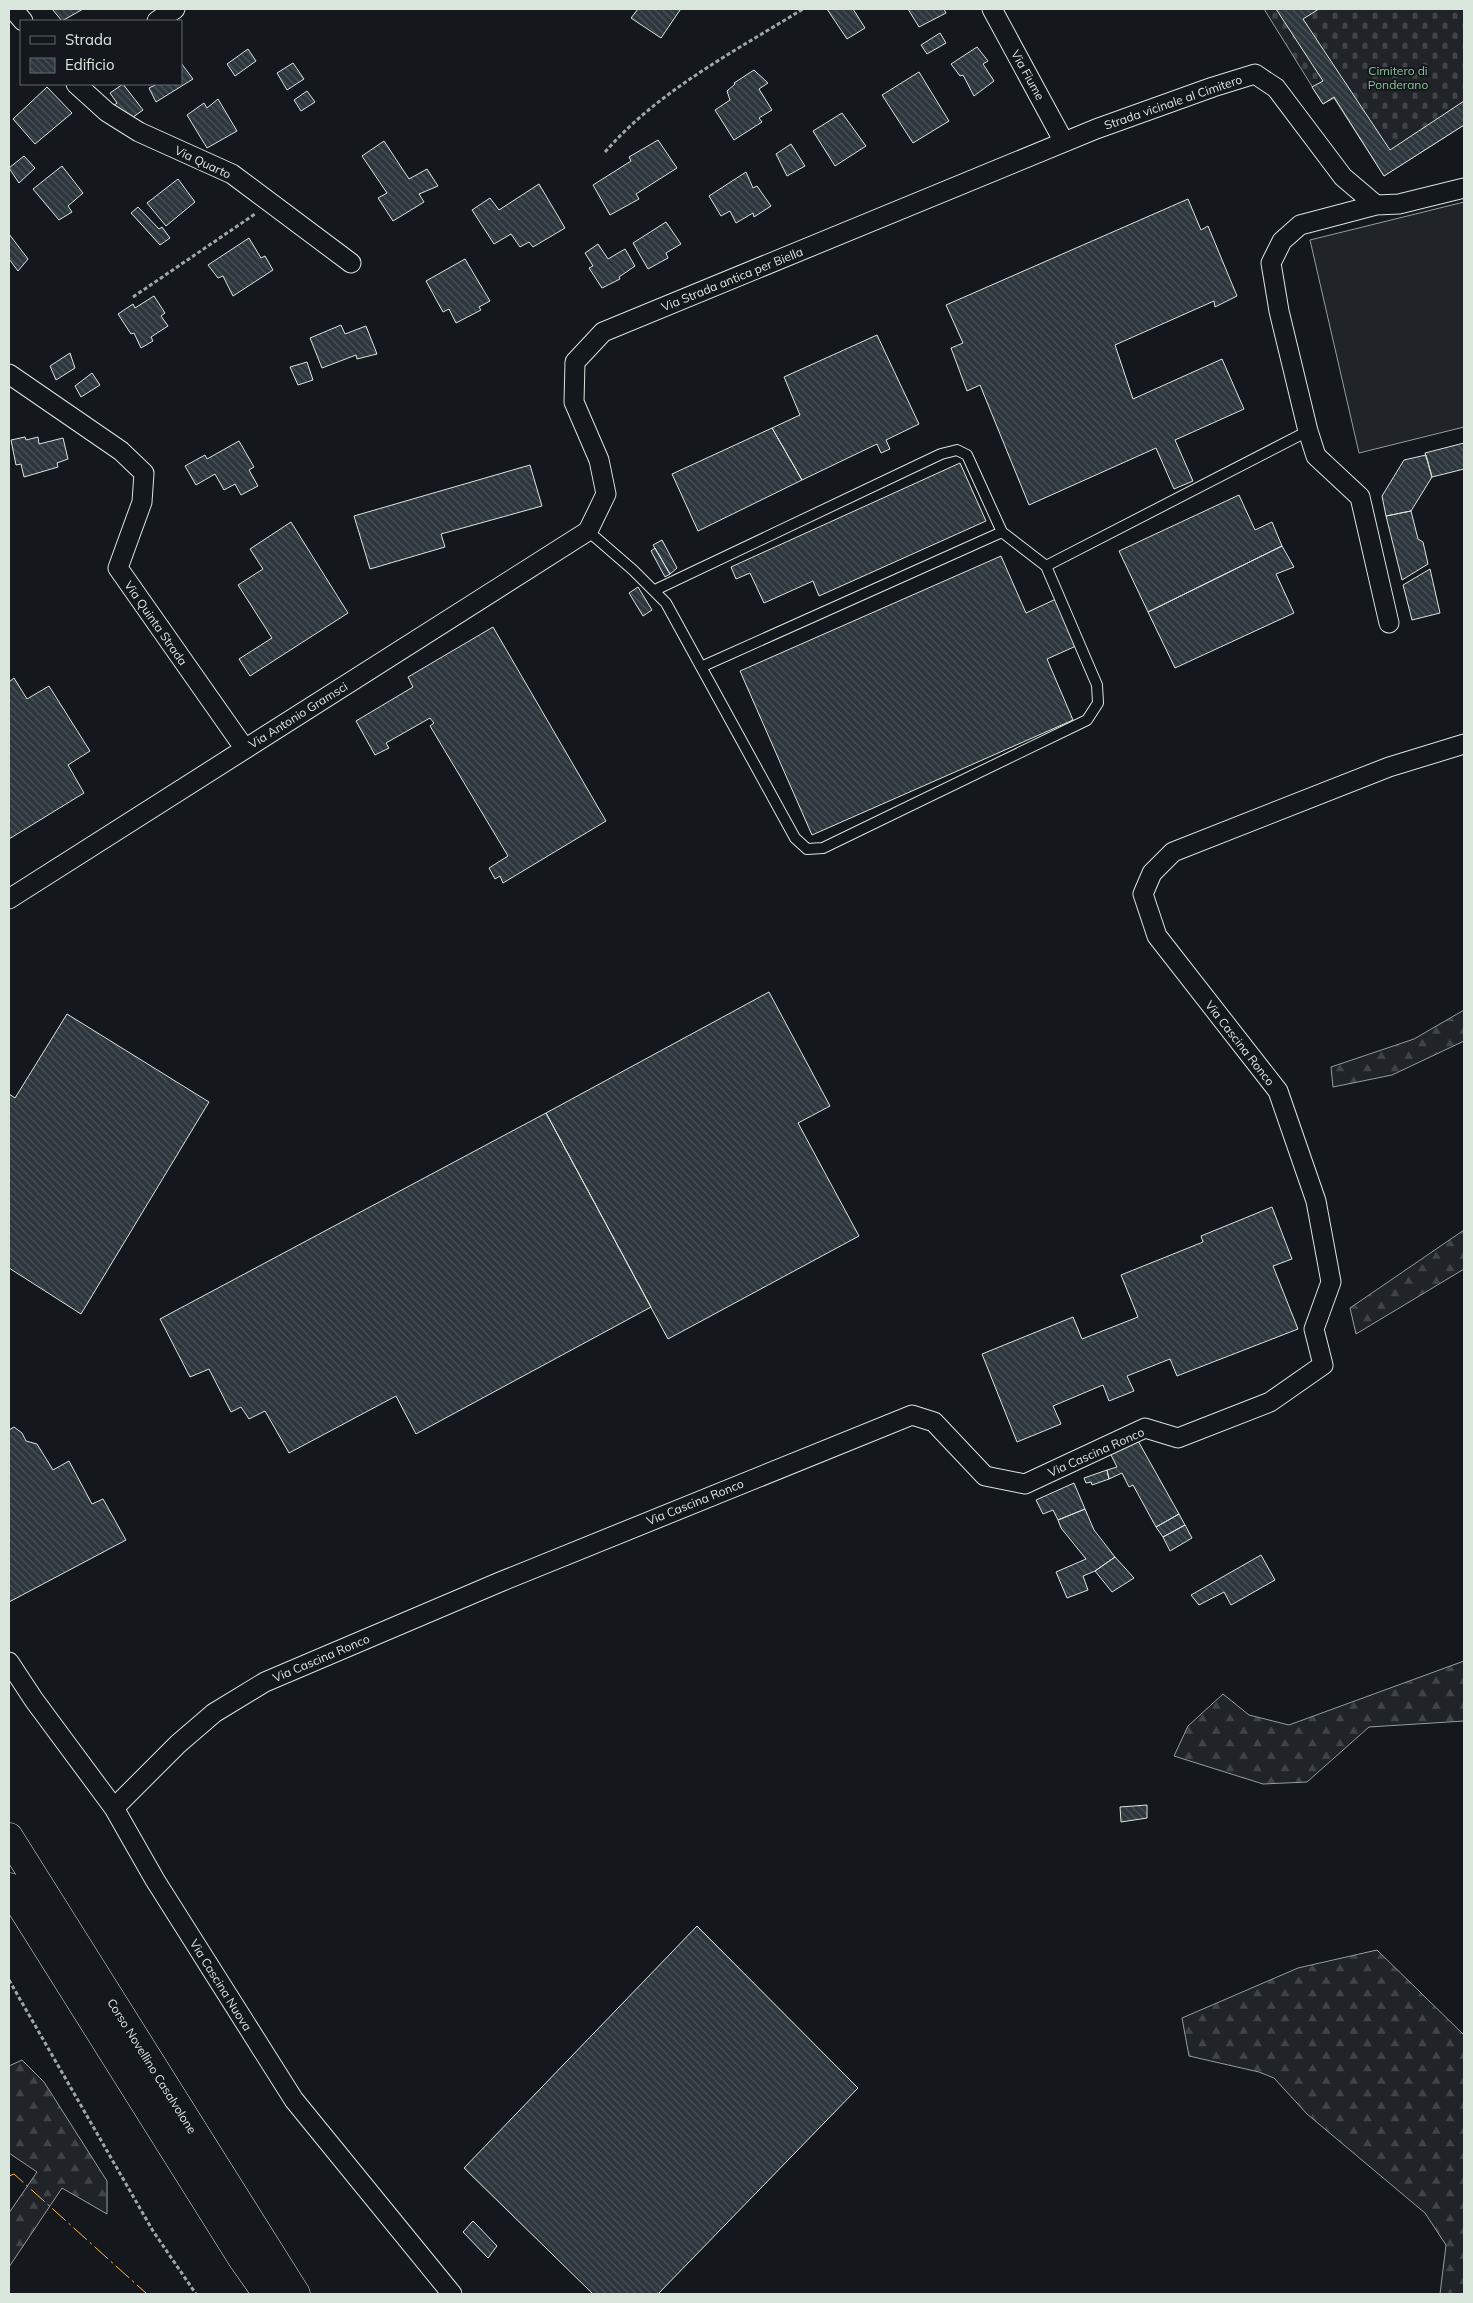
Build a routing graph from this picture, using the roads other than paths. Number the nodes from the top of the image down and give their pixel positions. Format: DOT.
graph roads {
  1 [pos="175,9"];
  2 [pos="992,9"];
  3 [pos="158,20"];
  4 [pos="77,85"];
  5 [pos="1064,142"];
  6 [pos="1464,188"];
  7 [pos="1376,205"];
  8 [pos="351,263"];
  9 [pos="9,374"];
  10 [pos="1308,431"];
  11 [pos="588,531"];
  12 [pos="1002,532"];
  13 [pos="1046,566"];
  14 [pos="654,590"];
  15 [pos="1389,623"];
  16 [pos="702,667"];
  17 [pos="1464,744"];
  18 [pos="245,750"];
  19 [pos="9,899"];
  20 [pos="9,1662"];
  21 [pos="114,1808"];
  22 [pos="9,1837"];
  23 [pos="9,1887"];
  24 [pos="267,2294"];
  25 [pos="296,2294"];
  26 [pos="452,2294"];
  1 -- 3 [label="street"];
  2 -- 5 [label="street, Via Fiume"];
  4 -- 8 [label="street, Via Quarto"];
  5 -- 7 [label="street, Strada vicinale al Cimitero"];
  5 -- 11 [label="street, Via Strada antica per Biella"];
  6 -- 7 [label="street"];
  7 -- 10 [label="street"];
  9 -- 18 [label="street, Via Quinta Strada"];
  10 -- 13 [label="lane"];
  10 -- 15 [label="street"];
  11 -- 14 [label="lane"];
  11 -- 18 [label="street, Via Antonio Gramsci"];
  12 -- 13 [label="lane"];
  12 -- 14 [label="lane"];
  12 -- 16 [label="lane"];
  13 -- 16 [label="lane"];
  14 -- 16 [label="lane"];
  17 -- 21 [label="street, Via Cascina Ronco"];
  18 -- 19 [label="street, Via Antonio Gramsci"];
  20 -- 21 [label="street, Via Cascina Nuova"];
  21 -- 26 [label="street, Via Cascina Nuova"];
  22 -- 25 [label="highway, Corso Novellino Casalvolone"];
  23 -- 24 [label="highway, Corso Novellino Casalvolone"];
}
